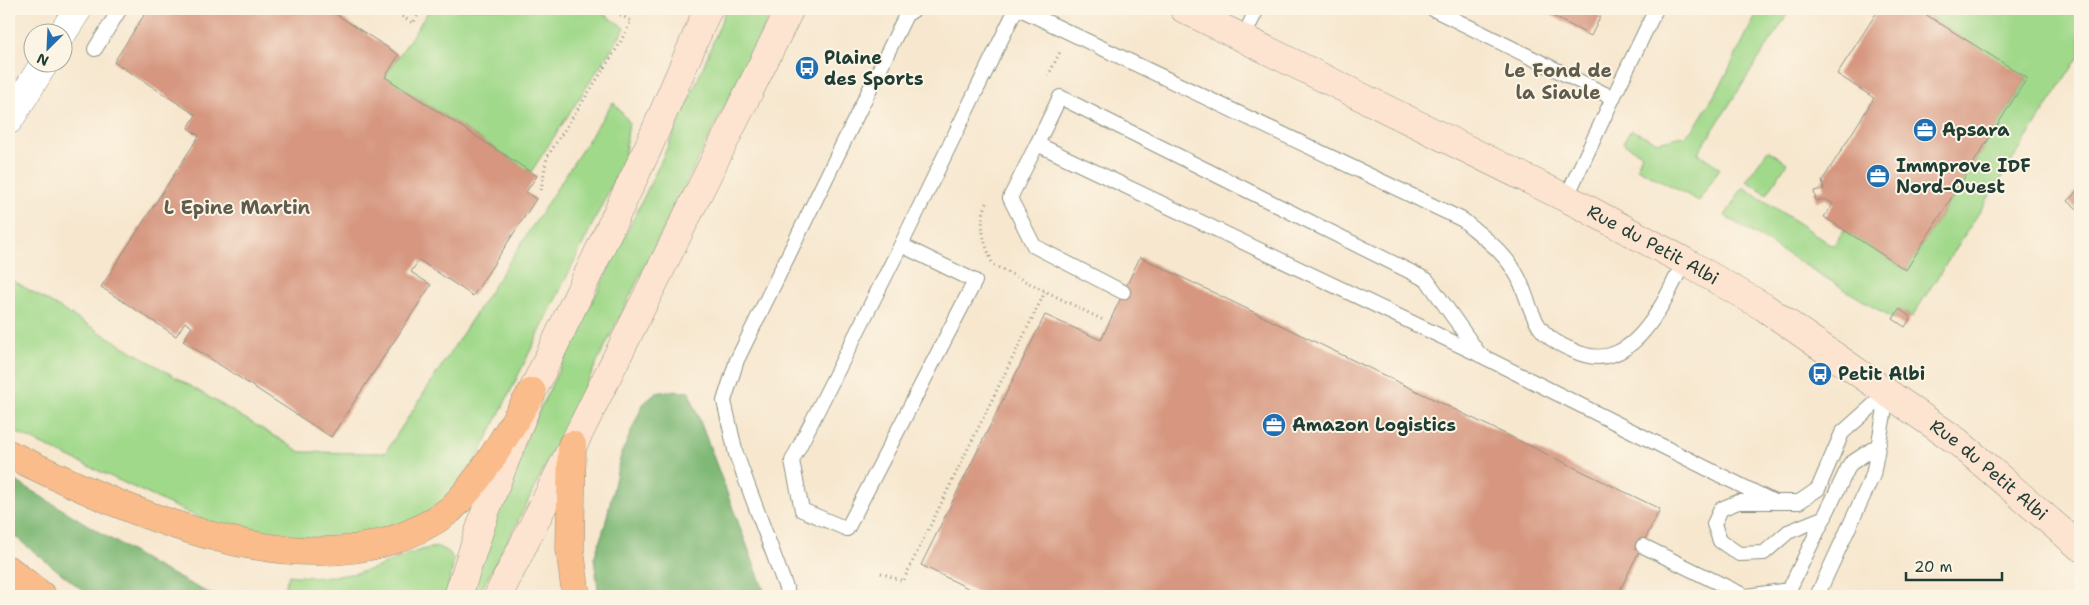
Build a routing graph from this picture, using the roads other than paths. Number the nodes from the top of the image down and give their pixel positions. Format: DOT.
graph roads {
  1 [pos="78,9"];
  2 [pos="120,9"];
  3 [pos="708,9"];
  4 [pos="790,9"];
  5 [pos="915,9"];
  6 [pos="1016,9"];
  7 [pos="1020,9"];
  8 [pos="1184,9"];
  9 [pos="1257,9"];
  10 [pos="1433,9"];
  11 [pos="1656,9"];
  12 [pos="70,22"];
  13 [pos="1243,38"];
  14 [pos="95,49"];
  15 [pos="39,72"];
  16 [pos="1613,98"];
  17 [pos="9,120"];
  18 [pos="1037,144"];
  19 [pos="1566,198"];
  20 [pos="901,245"];
  21 [pos="1684,261"];
  22 [pos="1123,292"];
  23 [pos="1480,355"];
  24 [pos="532,392"];
  25 [pos="1888,392"];
  26 [pos="572,446"];
  27 [pos="1877,446"];
  28 [pos="9,454"];
  29 [pos="1774,502"];
  30 [pos="1825,517"];
  31 [pos="1643,546"];
  32 [pos="2080,547"];
  33 [pos="9,570"];
  34 [pos="42,596"];
  35 [pos="458,596"];
  36 [pos="498,596"];
  37 [pos="576,596"];
  38 [pos="790,596"];
  39 [pos="1746,596"];
  40 [pos="1818,596"];
  1 -- 12 [label="street"];
  2 -- 14 [label="lane"];
  3 -- 24 [label="main road"];
  4 -- 26 [label="main road"];
  5 -- 38 [label="lane"];
  6 -- 20 [label="lane"];
  7 -- 21 [label="lane"];
  8 -- 13 [label="main road, Rue du Petit Albi"];
  9 -- 13 [label="lane"];
  10 -- 16 [label="lane"];
  11 -- 16 [label="lane"];
  13 -- 19 [label="main road, Rue du Petit Albi"];
  15 -- 17 [label="street"];
  16 -- 19 [label="lane"];
  18 -- 22 [label="lane"];
  18 -- 23 [label="lane"];
  18 -- 23 [label="lane"];
  19 -- 21 [label="main road, Rue du Petit Albi"];
  20 -- 20 [label="lane"];
  21 -- 25 [label="main road, Rue du Petit Albi"];
  23 -- 29 [label="lane"];
  24 -- 28 [label="highway"];
  24 -- 35 [label="main road"];
  25 -- 27 [label="lane"];
  25 -- 29 [label="lane"];
  25 -- 32 [label="main road, Rue du Petit Albi"];
  26 -- 36 [label="main road"];
  26 -- 37 [label="highway"];
  27 -- 30 [label="lane"];
  27 -- 40 [label="lane"];
  29 -- 30 [label="lane"];
  30 -- 39 [label="lane"];
  31 -- 39 [label="lane"];
  33 -- 34 [label="highway"];
}
